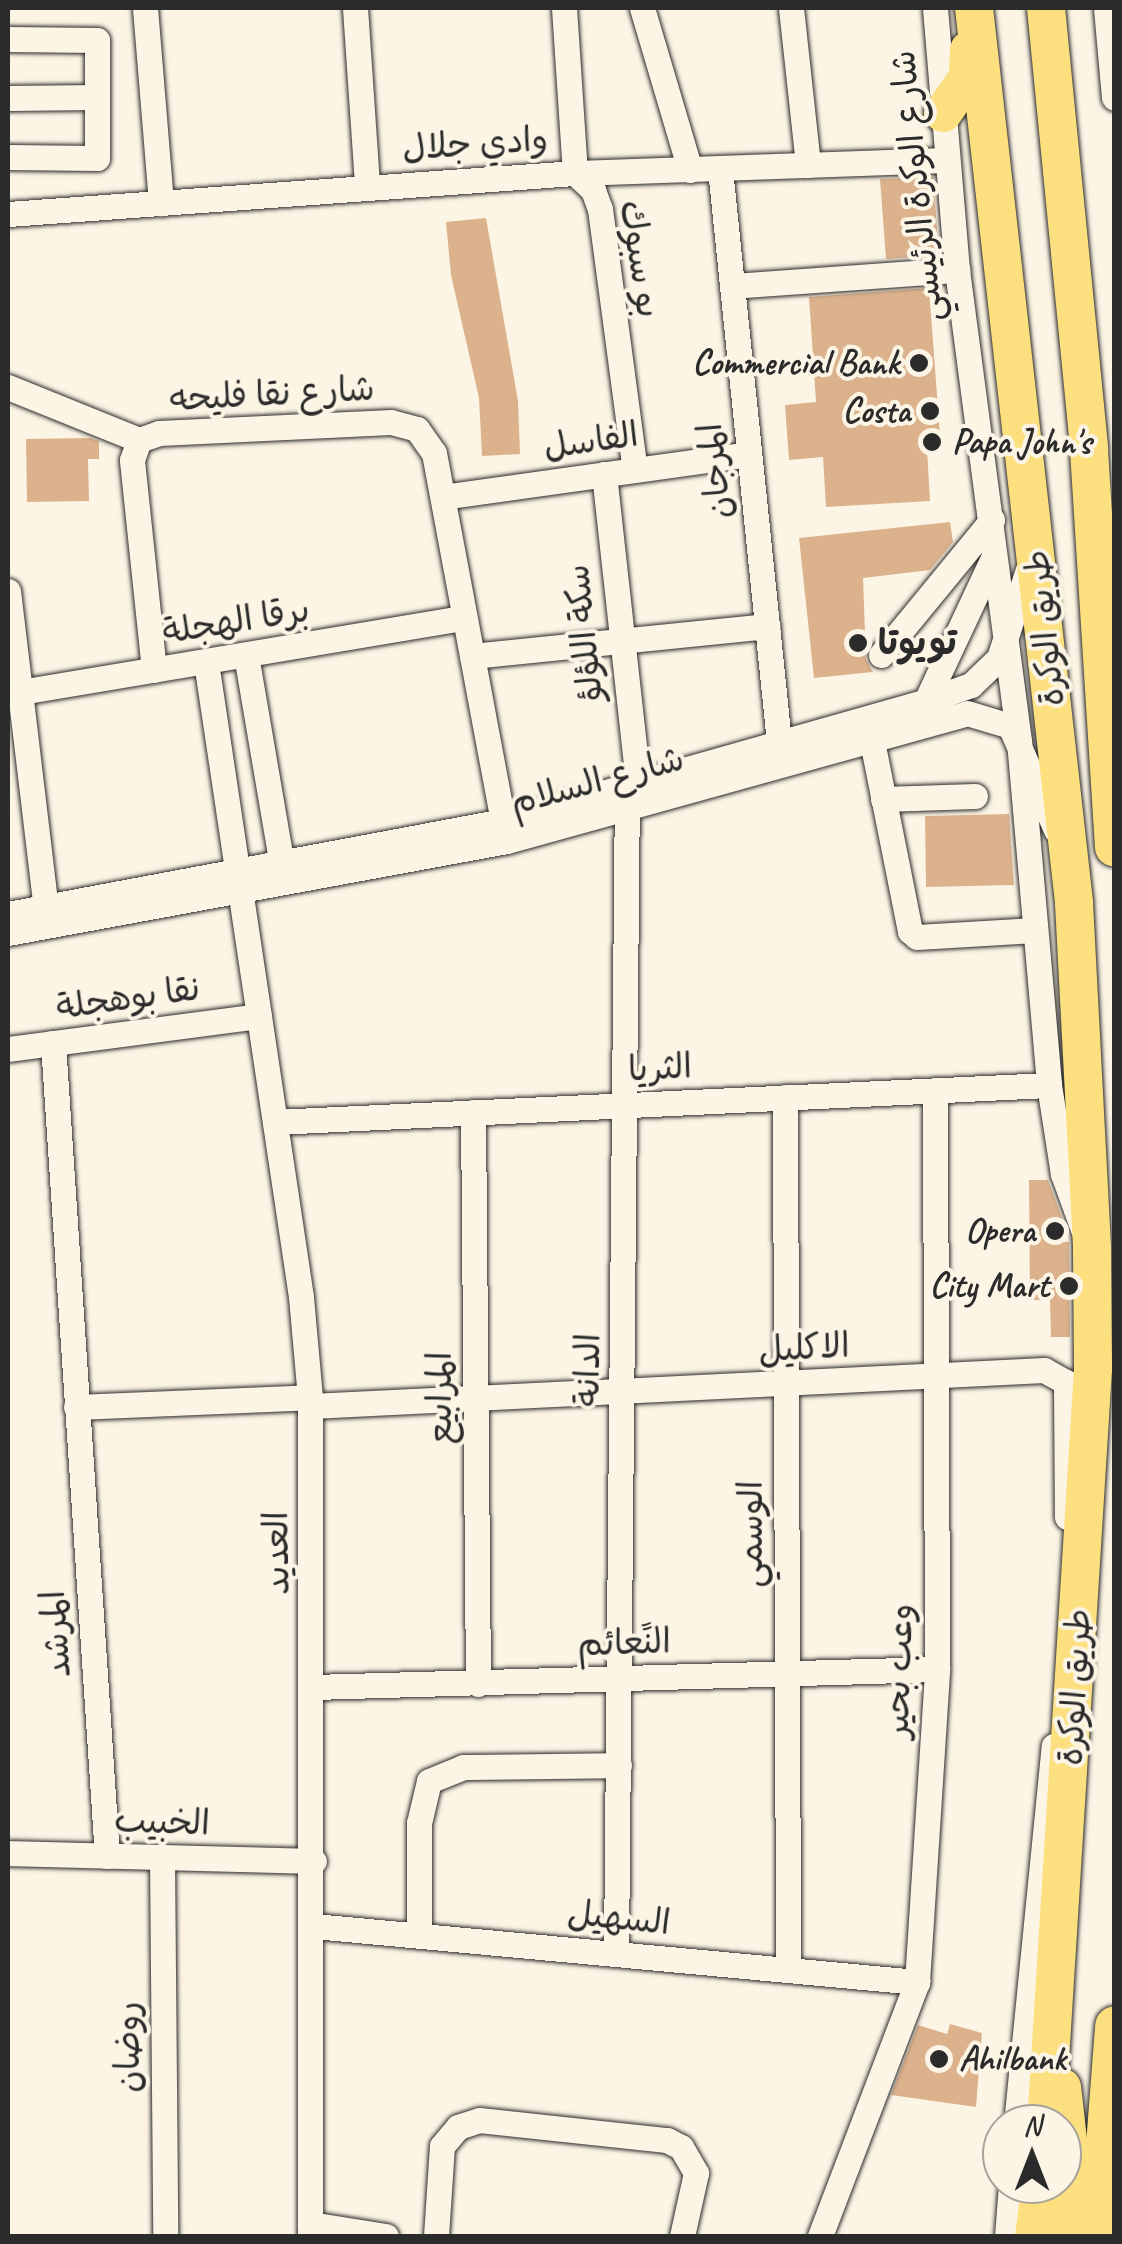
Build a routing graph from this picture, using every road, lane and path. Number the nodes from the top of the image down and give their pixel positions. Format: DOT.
graph roads {
  1 [pos="145,8"];
  2 [pos="354,8"];
  3 [pos="564,8"];
  4 [pos="642,8"];
  5 [pos="791,8"];
  6 [pos="935,8"];
  7 [pos="973,8"];
  8 [pos="1046,8"];
  9 [pos="1106,8"];
  10 [pos="8,39"];
  11 [pos="1111,48"];
  12 [pos="8,98"];
  13 [pos="97,98"];
  14 [pos="1114,98"];
  15 [pos="943,114"];
  16 [pos="8,158"];
  17 [pos="947,160"];
  18 [pos="808,165"];
  19 [pos="720,169"];
  20 [pos="690,170"];
  21 [pos="575,173"];
  22 [pos="366,186"];
  23 [pos="161,202"];
  24 [pos="8,214"];
  25 [pos="957,270"];
  26 [pos="732,286"];
  27 [pos="8,387"];
  28 [pos="139,440"];
  29 [pos="748,454"];
  30 [pos="635,470"];
  31 [pos="604,474"];
  32 [pos="443,497"];
  33 [pos="992,520"];
  34 [pos="1037,541"];
  35 [pos="996,549"];
  36 [pos="8,591"];
  37 [pos="464,618"];
  38 [pos="1106,621"];
  39 [pos="768,626"];
  40 [pos="618,640"];
  41 [pos="1003,646"];
  42 [pos="881,654"];
  43 [pos="246,655"];
  44 [pos="472,656"];
  45 [pos="206,662"];
  46 [pos="154,670"];
  47 [pos="20,692"];
  48 [pos="926,701"];
  49 [pos="872,741"];
  50 [pos="1020,741"];
  51 [pos="781,755"];
  52 [pos="18,760"];
  53 [pos="632,794"];
  54 [pos="975,796"];
  55 [pos="883,800"];
  56 [pos="503,821"];
  57 [pos="1114,847"];
  58 [pos="282,865"];
  59 [pos="238,883"];
  60 [pos="1074,903"];
  61 [pos="8,914"];
  62 [pos="46,916"];
  63 [pos="1036,930"];
  64 [pos="8,933"];
  65 [pos="258,1016"];
  66 [pos="53,1044"];
  67 [pos="8,1049"];
  68 [pos="1048,1084"];
  69 [pos="934,1090"];
  70 [pos="784,1097"];
  71 [pos="627,1105"];
  72 [pos="474,1112"];
  73 [pos="274,1122"];
  74 [pos="1092,1250"];
  75 [pos="936,1376"];
  76 [pos="786,1384"];
  77 [pos="623,1391"];
  78 [pos="476,1398"];
  79 [pos="310,1402"];
  80 [pos="76,1407"];
  81 [pos="1077,1480"];
  82 [pos="1065,1614"];
  83 [pos="937,1669"];
  84 [pos="787,1674"];
  85 [pos="620,1678"];
  86 [pos="478,1684"];
  87 [pos="313,1687"];
  88 [pos="618,1766"];
  89 [pos="8,1853"];
  90 [pos="106,1856"];
  91 [pos="162,1857"];
  92 [pos="314,1861"];
  93 [pos="314,1926"];
  94 [pos="419,1933"];
  95 [pos="616,1953"];
  96 [pos="788,1970"];
  97 [pos="917,1982"];
  98 [pos="1114,2026"];
  99 [pos="1051,2042"];
  100 [pos="1018,2104"];
  101 [pos="1047,2104"];
  102 [pos="1008,2204"];
  103 [pos="1039,2204"];
  104 [pos="310,2230"];
  105 [pos="165,2236"];
  106 [pos="386,2236"];
  107 [pos="436,2236"];
  108 [pos="682,2236"];
  109 [pos="820,2236"];
  110 [pos="1006,2236"];
  111 [pos="1034,2236"];
  112 [pos="1061,2236"];
  113 [pos="1098,2236"];
  1 -- 23 [label="street"];
  2 -- 22 [label="street"];
  3 -- 21 [label="street, بو سبوك"];
  4 -- 20 [label="street"];
  5 -- 18 [label="street"];
  6 -- 15 [label="street, شارع الوكرة الرئيسي"];
  7 -- 15 [label="highway"];
  7 -- 34 [label="highway, طريق الوكرة"];
  8 -- 38 [label="highway, طريق الوكرة"];
  9 -- 11 [label="street"];
  10 -- 13 [label="street"];
  11 -- 14 [label="street"];
  12 -- 13 [label="street"];
  13 -- 16 [label="street"];
  15 -- 17 [label="street, شارع الوكرة الرئيسي"];
  17 -- 18 [label="street, وادي جلال"];
  17 -- 25 [label="street, شارع الوكرة الرئيسي"];
  18 -- 19 [label="street, وادي جلال"];
  19 -- 20 [label="street, وادي جلال"];
  19 -- 26 [label="street, المرجان"];
  20 -- 21 [label="street, وادي جلال"];
  21 -- 22 [label="street, وادي جلال"];
  21 -- 30 [label="street, بو سبوك"];
  22 -- 23 [label="street, وادي جلال"];
  23 -- 24 [label="street, وادي جلال"];
  25 -- 26 [label="street"];
  25 -- 33 [label="street, شارع الوكرة الرئيسي"];
  26 -- 29 [label="street, المرجان"];
  27 -- 28 [label="street"];
  28 -- 32 [label="street, شارع نقا فليحه"];
  28 -- 46 [label="street, شارع نقا فليحه"];
  29 -- 30 [label="street, الفاسل"];
  29 -- 39 [label="street, المرجان"];
  30 -- 31 [label="street, الفاسل"];
  31 -- 32 [label="street, الفاسل"];
  31 -- 40 [label="street, سكة اللؤلؤ"];
  32 -- 37 [label="street, شارع نقا فليحه"];
  33 -- 35 [label="street, شارع الوكرة الرئيسي"];
  33 -- 42 [label="street"];
  34 -- 41 [label="street, شارع السلام"];
  34 -- 60 [label="highway, طريق الوكرة"];
  35 -- 41 [label="street, طريق الوكرة"];
  35 -- 48 [label="street"];
  36 -- 47 [label="street"];
  37 -- 43 [label="street, برقا الهجلة"];
  37 -- 44 [label="street, شارع نقا فليحه"];
  38 -- 57 [label="highway, طريق الوكرة"];
  39 -- 40 [label="street"];
  39 -- 51 [label="street, المرجان"];
  40 -- 44 [label="street"];
  40 -- 53 [label="street, سكة اللؤلؤ"];
  41 -- 48 [label="street, شارع السلام"];
  41 -- 50 [label="street, طريق الوكرة"];
  43 -- 45 [label="street, برقا الهجلة"];
  43 -- 58 [label="street"];
  44 -- 56 [label="street, شارع نقا فليحه"];
  45 -- 46 [label="street, برقا الهجلة"];
  45 -- 59 [label="street, العديد"];
  46 -- 47 [label="street, برقا الهجلة"];
  47 -- 52 [label="street"];
  48 -- 51 [label="street, شارع السلام"];
  49 -- 50 [label="street, شارع السلام"];
  49 -- 51 [label="street, شارع السلام"];
  49 -- 55 [label="street"];
  50 -- 60 [label="street"];
  50 -- 63 [label="street, طريق الوكرة"];
  51 -- 53 [label="street, شارع السلام"];
  52 -- 62 [label="street"];
  53 -- 56 [label="street, شارع السلام"];
  53 -- 59 [label="street, شارع السلام"];
  53 -- 71 [label="street, الدانة"];
  54 -- 55 [label="street"];
  55 -- 63 [label="street"];
  56 -- 58 [label="street, شارع السلام"];
  58 -- 59 [label="street, شارع السلام"];
  59 -- 62 [label="street, شارع السلام"];
  59 -- 65 [label="street, العديد"];
  60 -- 74 [label="highway, طريق الوكرة"];
  61 -- 62 [label="street, شارع السلام"];
  62 -- 64 [label="street, شارع السلام"];
  63 -- 68 [label="street, طريق الوكرة"];
  65 -- 66 [label="street, نقا بوهجلة"];
  65 -- 73 [label="street, العديد"];
  66 -- 67 [label="street, نقا بوهجلة"];
  66 -- 80 [label="street, المرشد"];
  68 -- 69 [label="street, الثريا"];
  68 -- 74 [label="street, طريق الوكرة"];
  69 -- 70 [label="street, الثريا"];
  69 -- 75 [label="street, وعب بحير"];
  70 -- 71 [label="street, الثريا"];
  70 -- 76 [label="street, الوسمي"];
  71 -- 72 [label="street, الثريا"];
  71 -- 77 [label="street, الدانة"];
  72 -- 73 [label="street, الثريا"];
  72 -- 78 [label="street, المرابيع"];
  73 -- 79 [label="street, العديد"];
  74 -- 81 [label="highway, طريق الوكرة"];
  75 -- 76 [label="street, الاكليل"];
  75 -- 81 [label="street, الاكليل"];
  75 -- 83 [label="street, وعب بحير"];
  76 -- 77 [label="street, الاكليل"];
  76 -- 84 [label="street, الوسمي"];
  77 -- 78 [label="street, الاكليل"];
  77 -- 85 [label="street, الدانة"];
  78 -- 79 [label="street, الاكليل"];
  78 -- 86 [label="street, المرابيع"];
  79 -- 80 [label="street"];
  79 -- 87 [label="street, العديد"];
  80 -- 90 [label="street, المرشد"];
  81 -- 82 [label="street, الاكليل"];
  81 -- 99 [label="highway, طريق الوكرة"];
  82 -- 100 [label="street, طريق الوكرة"];
  83 -- 84 [label="street, النًعائم"];
  83 -- 97 [label="street, وعب بحير"];
  84 -- 85 [label="street, النًعائم"];
  84 -- 96 [label="street, الوسمي"];
  85 -- 86 [label="street, النًعائم"];
  85 -- 88 [label="street, الدانة"];
  86 -- 87 [label="street, النًعائم"];
  87 -- 92 [label="street, العديد"];
  88 -- 94 [label="street"];
  88 -- 95 [label="street, الدانة"];
  89 -- 90 [label="street, الخبيب"];
  90 -- 91 [label="street, الخبيب"];
  91 -- 92 [label="street, الخبيب"];
  91 -- 105 [label="street, روضان"];
  92 -- 93 [label="street, العديد"];
  93 -- 94 [label="street, السهيل"];
  93 -- 104 [label="street, العديد"];
  94 -- 95 [label="street, السهيل"];
  95 -- 96 [label="street, السهيل"];
  96 -- 97 [label="street, السهيل"];
  97 -- 109 [label="street, وعب بحير"];
  98 -- 113 [label="highway"];
  99 -- 101 [label="highway, طريق الوكرة"];
  99 -- 112 [label="highway"];
  102 -- 110 [label="street"];
  103 -- 111 [label="highway"];
  104 -- 106 [label="street"];
  107 -- 108 [label="street"];
}
